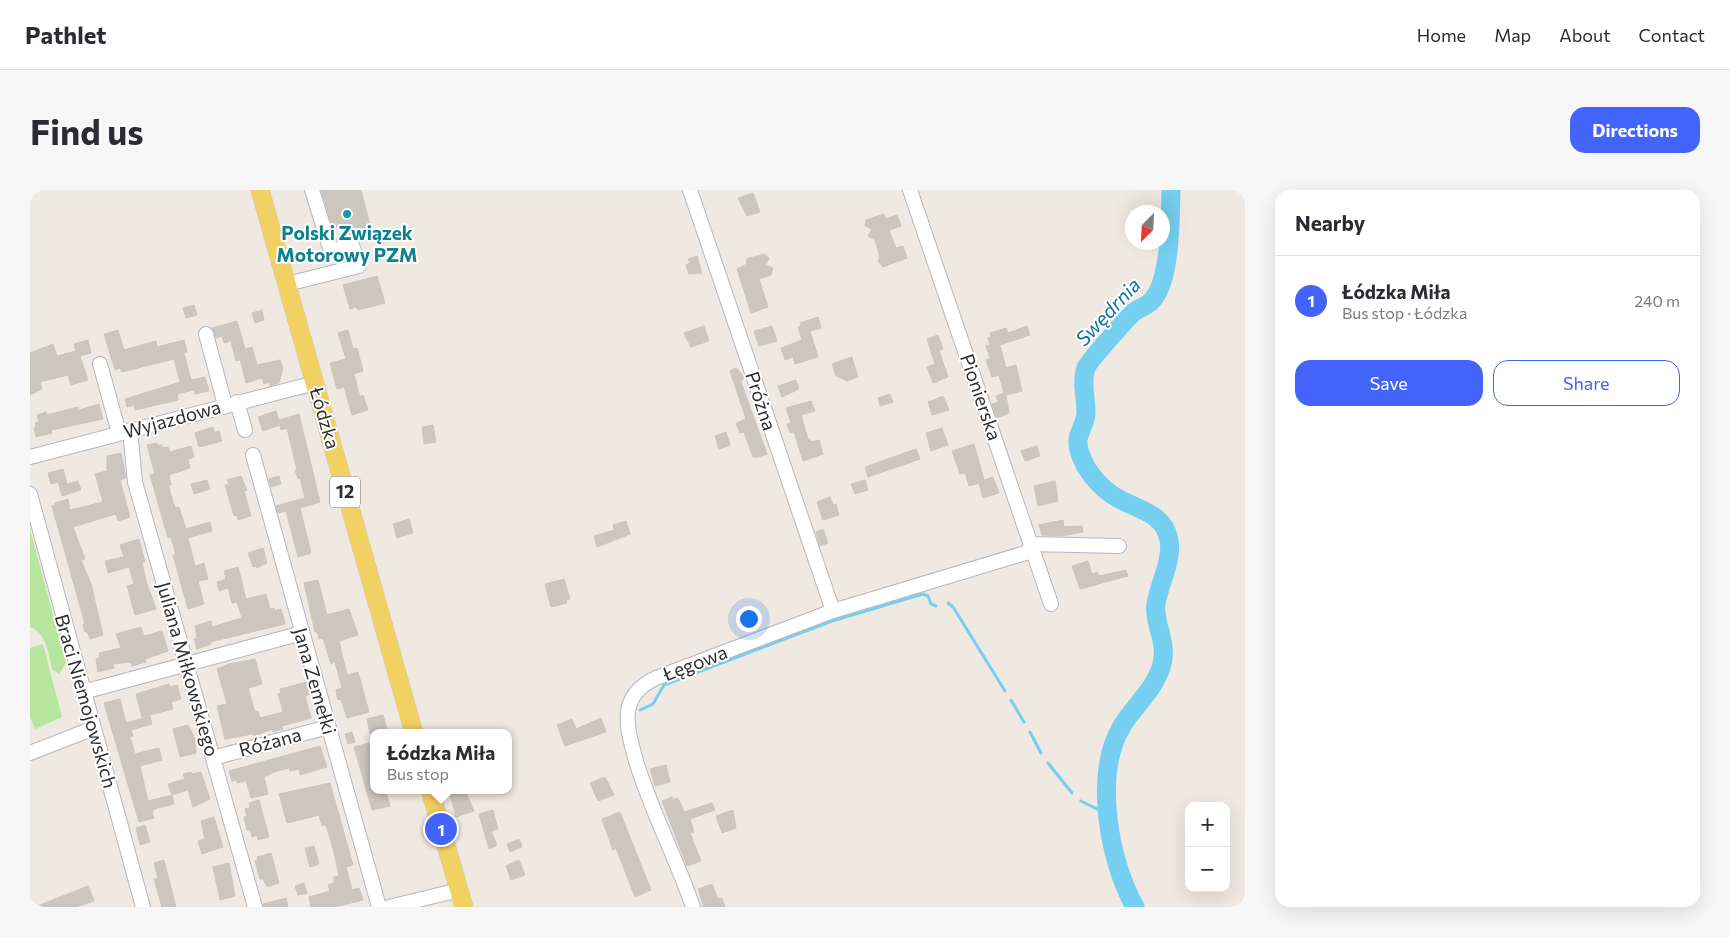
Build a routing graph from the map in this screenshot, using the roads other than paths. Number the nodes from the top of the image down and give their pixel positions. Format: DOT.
graph roads {
  1 [pos="260,190"];
  2 [pos="312,190"];
  3 [pos="690,190"];
  4 [pos="910,190"];
  5 [pos="287,284"];
  6 [pos="206,334"];
  7 [pos="100,364"];
  8 [pos="315,383"];
  9 [pos="231,404"];
  10 [pos="245,430"];
  11 [pos="124,431"];
  12 [pos="253,455"];
  13 [pos="30,457"];
  14 [pos="30,494"];
  15 [pos="1119,546"];
  16 [pos="1031,548"];
  17 [pos="1051,604"];
  18 [pos="833,612"];
  19 [pos="302,632"];
  20 [pos="186,664"];
  21 [pos="83,692"];
  22 [pos="328,727"];
  23 [pos="94,728"];
  24 [pos="413,729"];
  25 [pos="30,753"];
  26 [pos="213,758"];
  27 [pos="431,794"];
  28 [pos="459,890"];
  29 [pos="144,907"];
  30 [pos="254,907"];
  31 [pos="379,907"];
  32 [pos="389,907"];
  33 [pos="464,907"];
  34 [pos="693,907"];
  1 -- 5 [label="main road, Łódzka / 12"];
  2 -- 5 [label="street"];
  3 -- 18 [label="street, Próżna"];
  4 -- 16 [label="street, Pionierska"];
  5 -- 8 [label="main road, Łódzka / 12"];
  6 -- 9 [label="street"];
  7 -- 11 [label="street, Juliana Miłkowskiego"];
  8 -- 9 [label="street, Wyjazdowa"];
  8 -- 24 [label="main road, Łódzka / 12"];
  9 -- 10 [label="street"];
  9 -- 11 [label="street, Wyjazdowa"];
  11 -- 13 [label="street, Wyjazdowa"];
  11 -- 20 [label="street, Juliana Miłkowskiego"];
  12 -- 19 [label="street, Jana Zemełki"];
  14 -- 21 [label="street, Braci Niemojowskich"];
  15 -- 16 [label="street, Łęgowa"];
  16 -- 17 [label="street, Pionierska"];
  16 -- 18 [label="street, Łęgowa"];
  18 -- 34 [label="street, Łęgowa"];
  19 -- 20 [label="street"];
  19 -- 22 [label="street, Jana Zemełki"];
  20 -- 21 [label="street"];
  20 -- 26 [label="street, Juliana Miłkowskiego"];
  21 -- 23 [label="street, Braci Niemojowskich"];
  22 -- 26 [label="street, Różana"];
  22 -- 31 [label="street, Jana Zemełki"];
  23 -- 25 [label="street"];
  23 -- 29 [label="street, Braci Niemojowskich"];
  26 -- 30 [label="street, Juliana Miłkowskiego"];
  27 -- 28 [label="main road"];
  28 -- 32 [label="street"];
  28 -- 33 [label="main road"];
}
